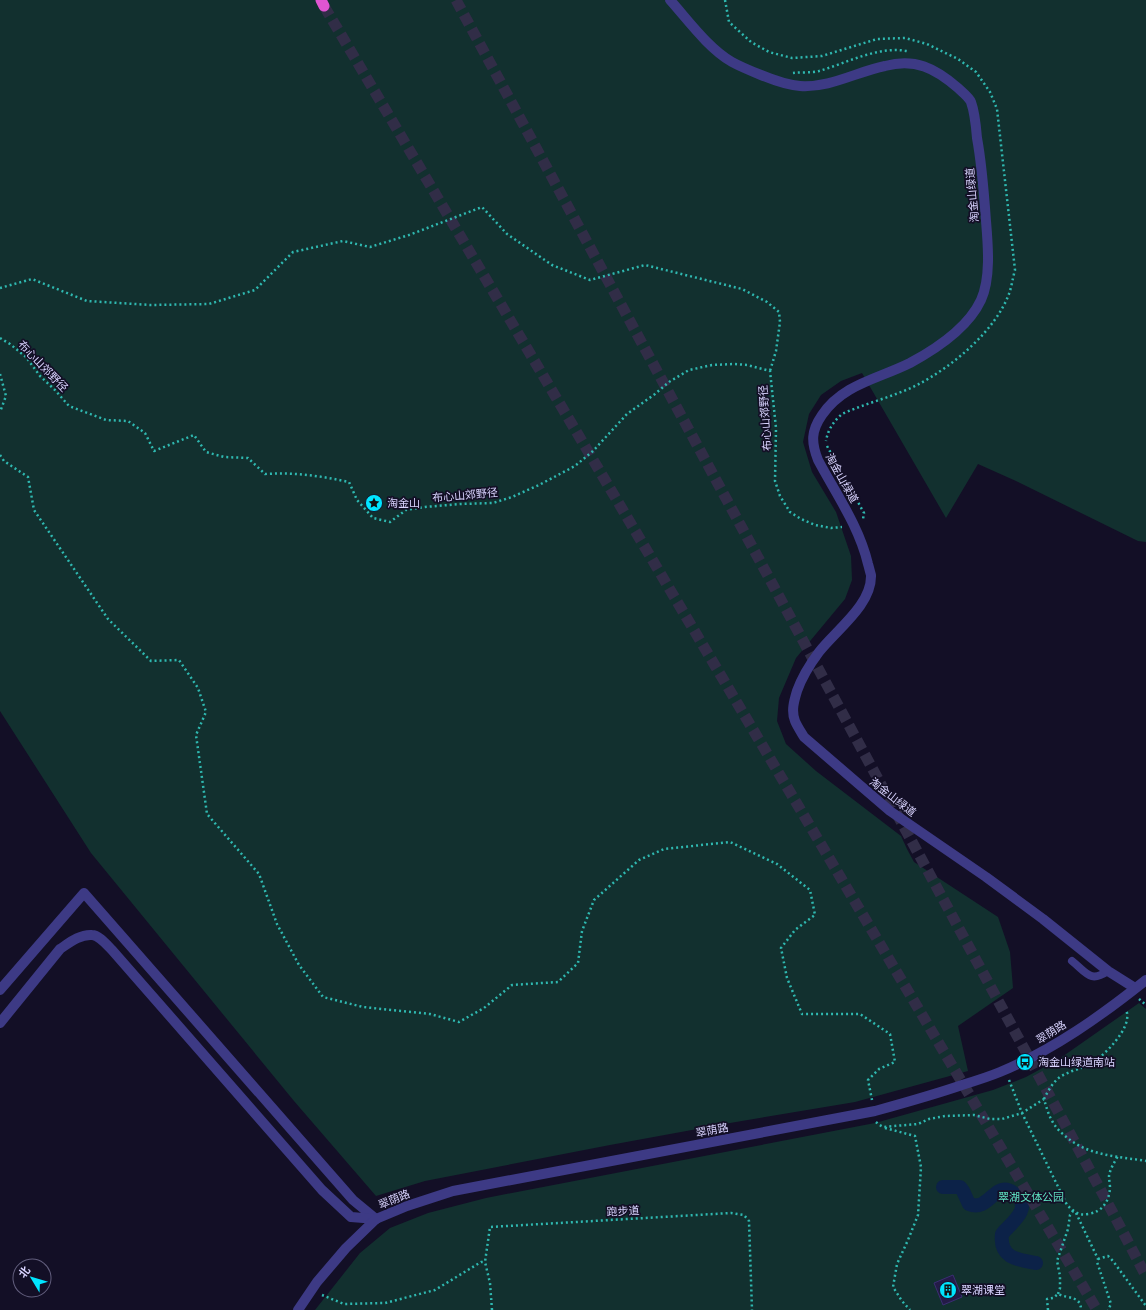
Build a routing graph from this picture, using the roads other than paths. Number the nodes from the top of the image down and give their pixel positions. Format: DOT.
graph roads {
  1 [pos="670,0"];
  2 [pos="1072,961"];
  3 [pos="1108,970"];
  4 [pos="1146,980"];
  5 [pos="1135,988"];
  6 [pos="0,990"];
  7 [pos="0,1023"];
  8 [pos="376,1219"];
  9 [pos="298,1310"];
  1 -- 3 [label="street, 淘金山绿道"];
  2 -- 3 [label="lane"];
  3 -- 5 [label="street, 淘金山绿道"];
  4 -- 5 [label="street, 翠荫路"];
  5 -- 8 [label="street, 翠荫路"];
  6 -- 8 [label="street"];
  7 -- 8 [label="street"];
  8 -- 9 [label="street, 翠荫路"];
}
